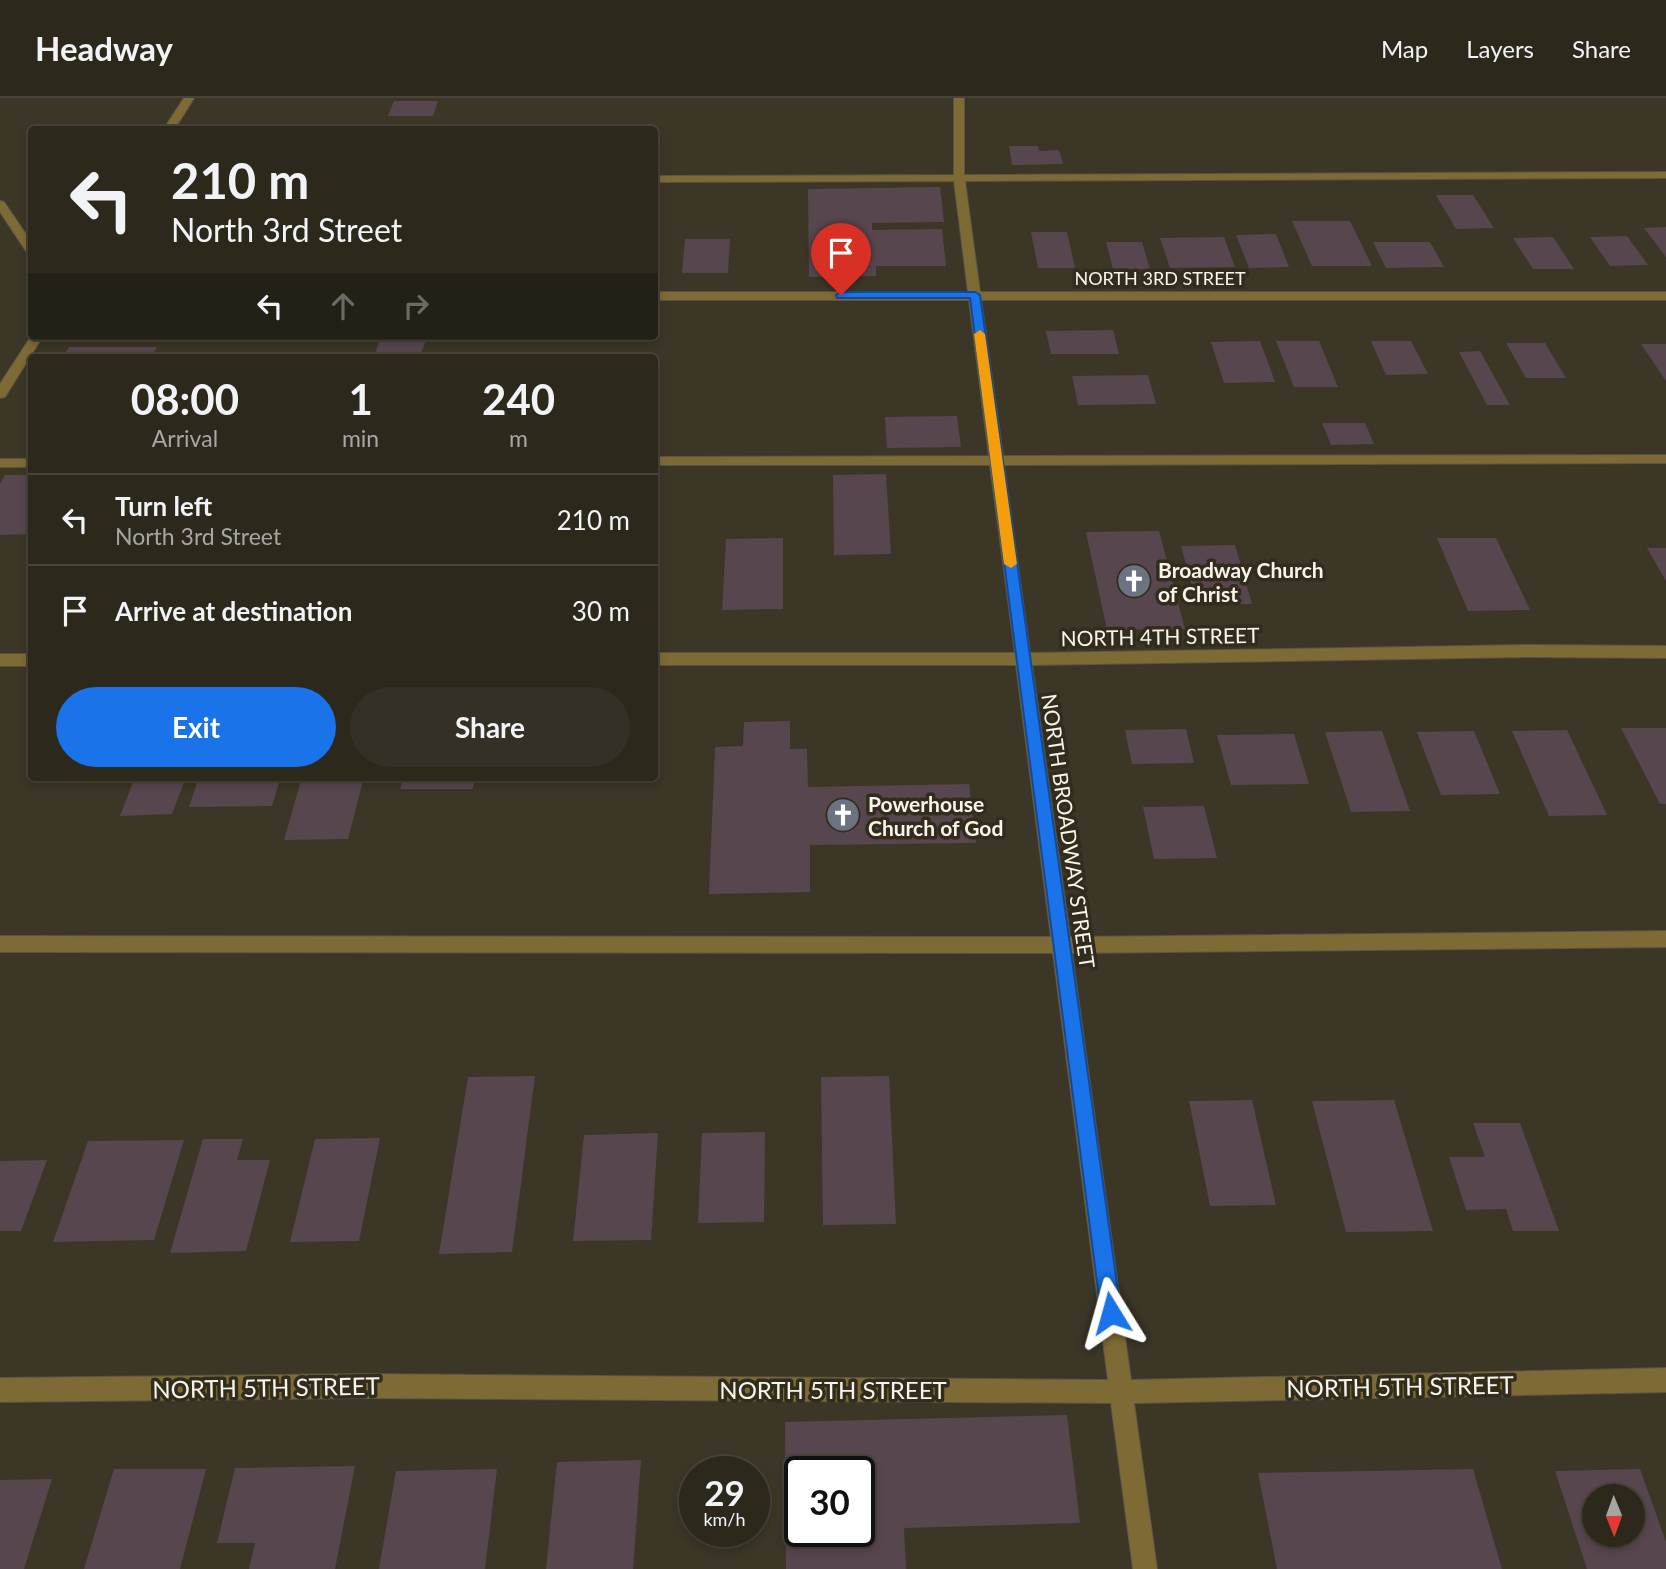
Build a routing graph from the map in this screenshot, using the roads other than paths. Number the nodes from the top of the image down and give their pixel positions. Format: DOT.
graph roads {
  1 [pos="188,98"];
  2 [pos="959,98"];
  3 [pos="171,126"];
  4 [pos="1666,175"];
  5 [pos="959,178"];
  6 [pos="658,179"];
  7 [pos="0,204"];
  8 [pos="28,246"];
  9 [pos="975,295"];
  10 [pos="658,296"];
  11 [pos="1666,296"];
  12 [pos="34,340"];
  13 [pos="0,394"];
  14 [pos="996,459"];
  15 [pos="1666,459"];
  16 [pos="658,461"];
  17 [pos="0,463"];
  18 [pos="28,463"];
  19 [pos="1666,652"];
  20 [pos="658,659"];
  21 [pos="1023,659"];
  22 [pos="0,660"];
  23 [pos="28,660"];
  24 [pos="1666,939"];
  25 [pos="0,944"];
  26 [pos="1062,944"];
  27 [pos="1666,1380"];
  28 [pos="0,1390"];
  29 [pos="1121,1392"];
  30 [pos="1145,1569"];
  1 -- 3 [label="street"];
  2 -- 5 [label="street, NORTH BROADWAY STREET"];
  4 -- 5 [label="street"];
  5 -- 6 [label="street"];
  5 -- 9 [label="street, NORTH BROADWAY STREET"];
  7 -- 8 [label="street"];
  9 -- 10 [label="street, NORTH 3RD STREET"];
  9 -- 11 [label="street, NORTH 3RD STREET"];
  9 -- 14 [label="street, NORTH BROADWAY STREET"];
  12 -- 13 [label="street"];
  14 -- 15 [label="street"];
  14 -- 16 [label="street"];
  14 -- 21 [label="street, NORTH BROADWAY STREET"];
  17 -- 18 [label="street"];
  19 -- 21 [label="street, NORTH 4TH STREET"];
  20 -- 21 [label="street, NORTH 4TH STREET"];
  21 -- 26 [label="street, NORTH BROADWAY STREET"];
  22 -- 23 [label="street"];
  24 -- 26 [label="street"];
  25 -- 26 [label="street"];
  26 -- 29 [label="street, NORTH BROADWAY STREET"];
  27 -- 29 [label="street, NORTH 5TH STREET"];
  28 -- 29 [label="street, NORTH 5TH STREET"];
  29 -- 30 [label="street, NORTH BROADWAY STREET"];
}
